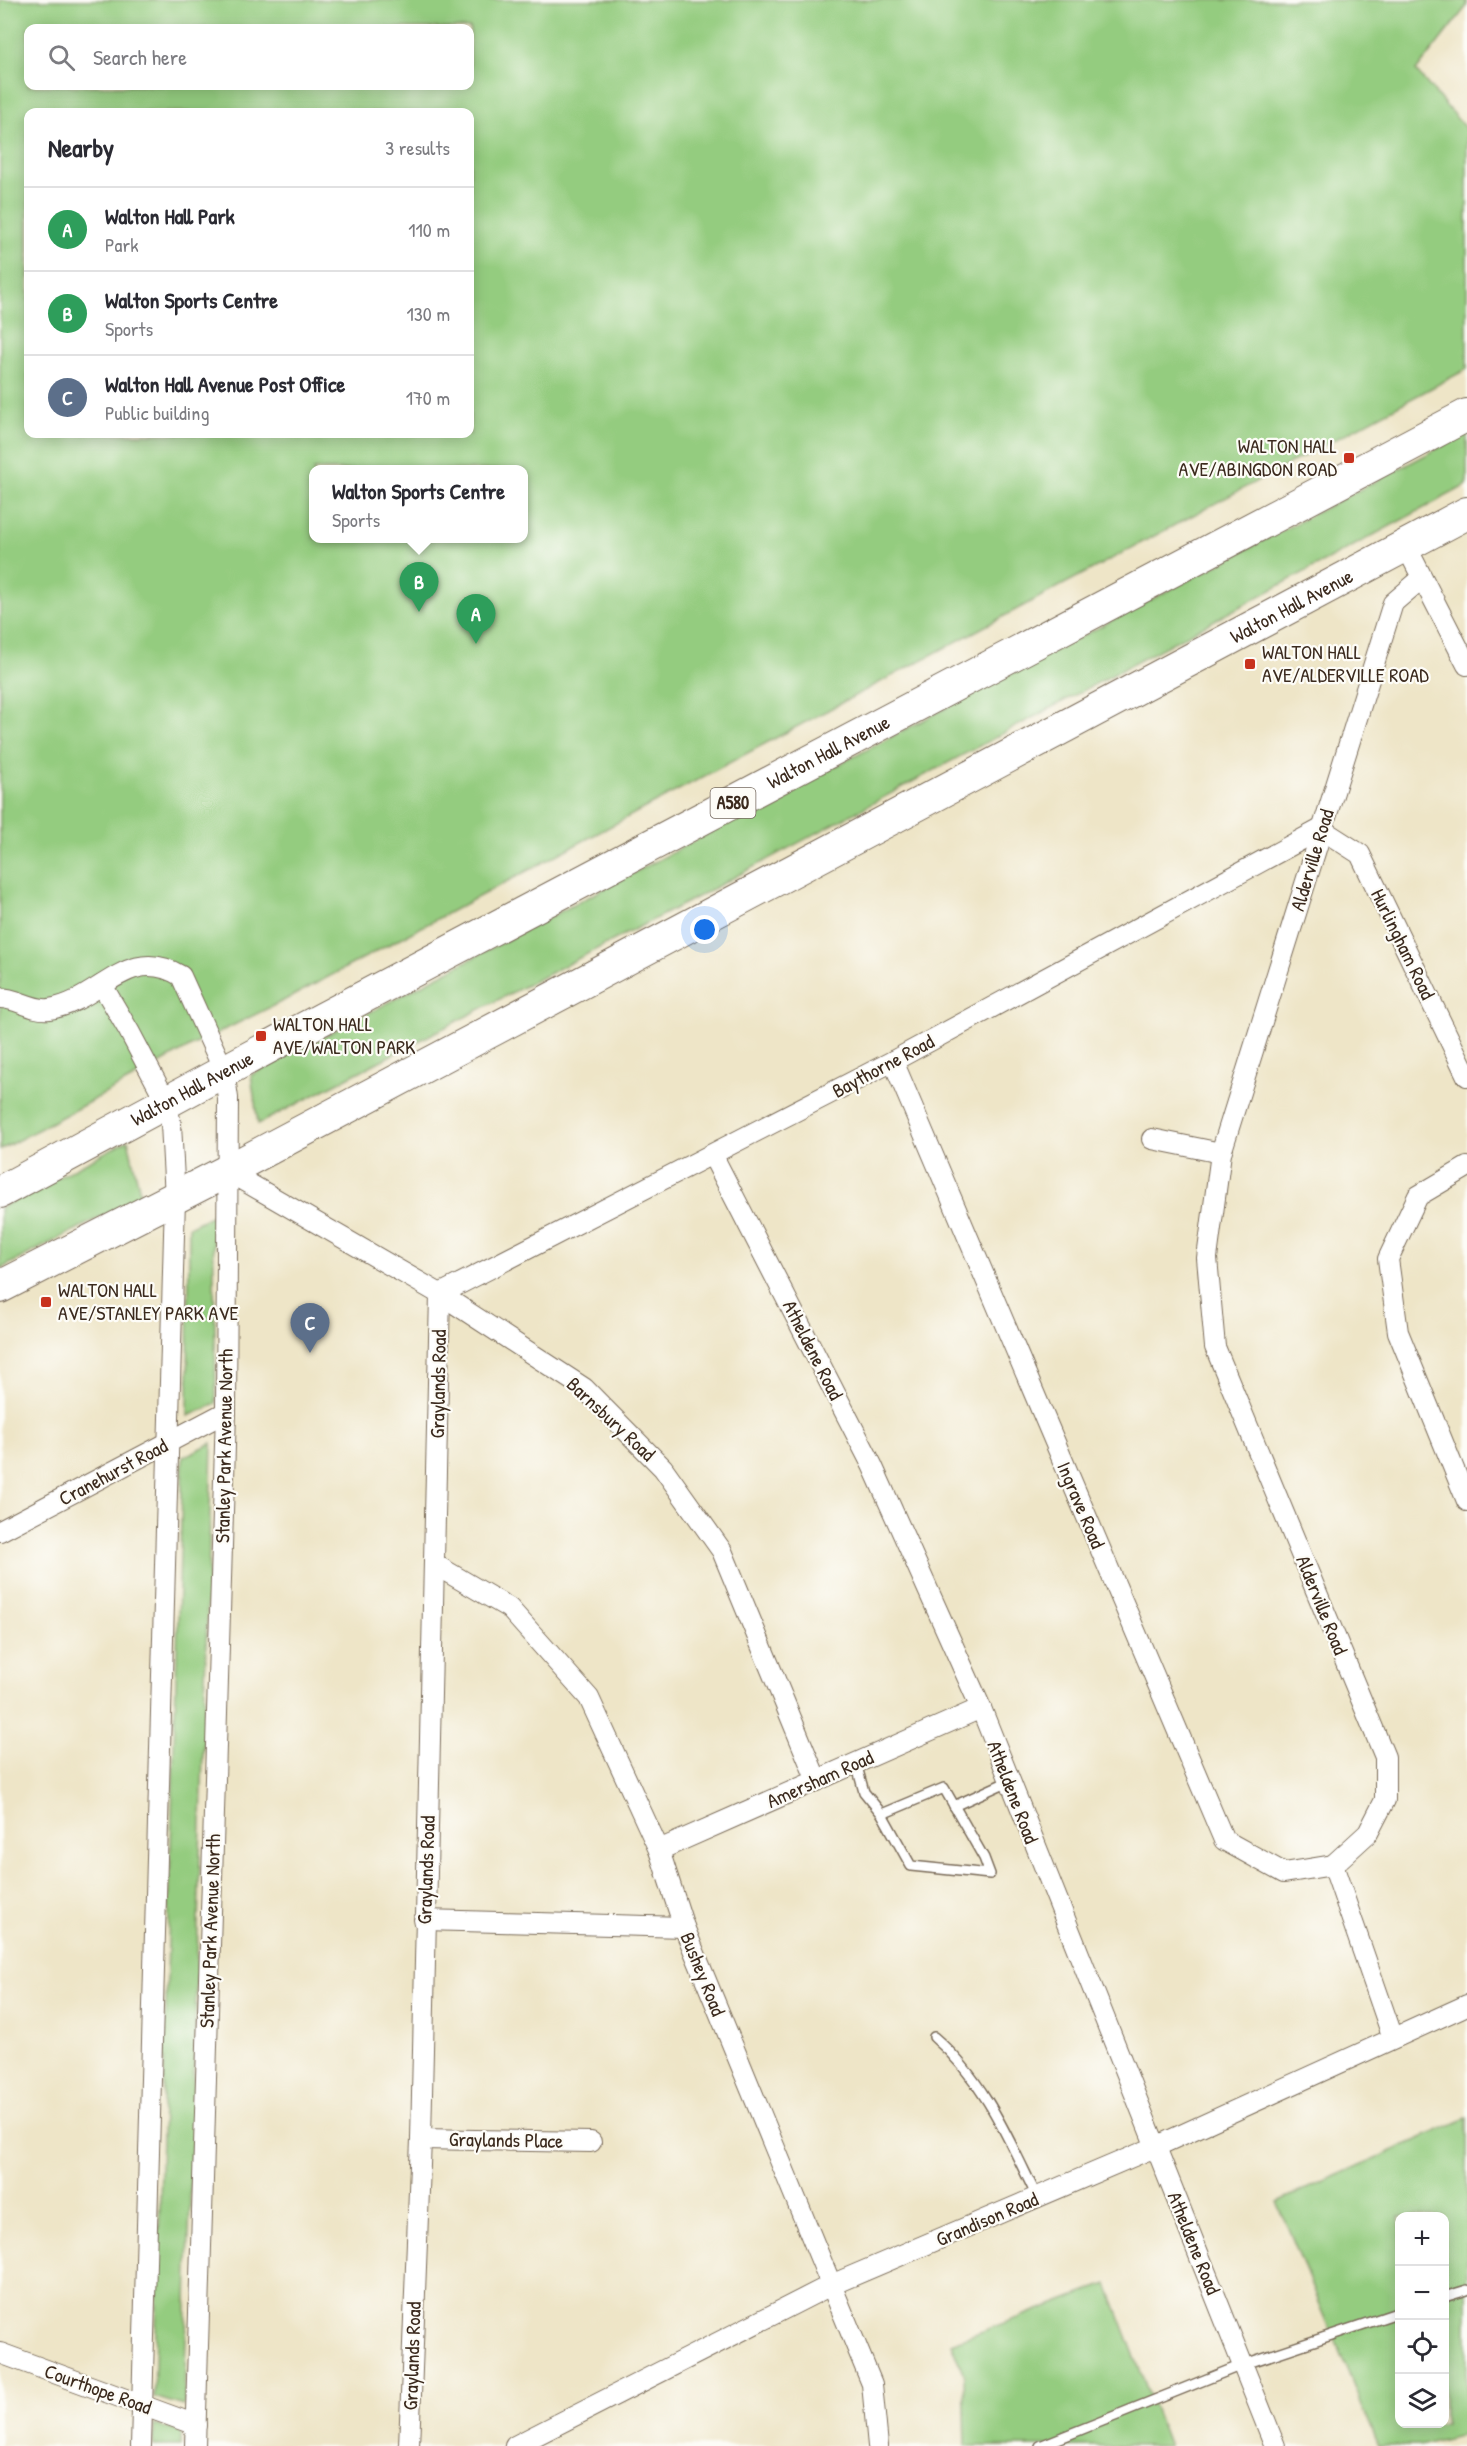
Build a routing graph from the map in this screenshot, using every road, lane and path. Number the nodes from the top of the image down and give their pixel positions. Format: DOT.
graph roads {
  1 [pos="1467,415"];
  2 [pos="1467,513"];
  3 [pos="1406,546"];
  4 [pos="1421,579"];
  5 [pos="1467,665"];
  6 [pos="1321,829"];
  7 [pos="102,985"];
  8 [pos="0,998"];
  9 [pos="893,1061"];
  10 [pos="224,1071"];
  11 [pos="1467,1076"];
  12 [pos="166,1101"];
  13 [pos="1152,1139"];
  14 [pos="1221,1153"];
  15 [pos="712,1156"];
  16 [pos="1467,1167"];
  17 [pos="227,1171"];
  18 [pos="0,1192"];
  19 [pos="175,1198"];
  20 [pos="0,1287"];
  21 [pos="440,1294"];
  22 [pos="226,1412"];
  23 [pos="168,1444"];
  24 [pos="1467,1501"];
  25 [pos="0,1531"];
  26 [pos="434,1564"];
  27 [pos="981,1708"];
  28 [pos="856,1763"];
  29 [pos="817,1781"];
  30 [pos="1009,1781"];
  31 [pos="954,1806"];
  32 [pos="882,1814"];
  33 [pos="659,1850"];
  34 [pos="1333,1865"];
  35 [pos="424,1920"];
  36 [pos="684,1927"];
  37 [pos="1467,2006"];
  38 [pos="933,2037"];
  39 [pos="1393,2038"];
  40 [pos="421,2139"];
  41 [pos="591,2142"];
  42 [pos="1155,2147"];
  43 [pos="1037,2197"];
  44 [pos="831,2285"];
  45 [pos="1467,2290"];
  46 [pos="1449,2295"];
  47 [pos="1395,2314"];
  48 [pos="0,2353"];
  49 [pos="1242,2365"];
  50 [pos="142,2405"];
  51 [pos="195,2425"];
  52 [pos="141,2446"];
  53 [pos="195,2446"];
  54 [pos="409,2446"];
  55 [pos="514,2446"];
  56 [pos="878,2446"];
  57 [pos="1040,2446"];
  58 [pos="1275,2446"];
  1 -- 10 [label="highway, Walton Hall Avenue / A580"];
  2 -- 3 [label="highway, Walton Hall Avenue"];
  3 -- 4 [label="street"];
  3 -- 17 [label="highway, Walton Hall Avenue"];
  4 -- 5 [label="street"];
  4 -- 6 [label="street, Alderville Road"];
  6 -- 9 [label="street, Baythorne Road"];
  6 -- 11 [label="street, Hurlingham Road"];
  6 -- 14 [label="street, Alderville Road"];
  7 -- 8 [label="street, Stanley Park Avenue North"];
  7 -- 10 [label="street, Stanley Park Avenue North"];
  7 -- 12 [label="street"];
  9 -- 15 [label="street, Baythorne Road"];
  9 -- 34 [label="street, Ingrave Road"];
  10 -- 12 [label="highway, Walton Hall Avenue / A580"];
  10 -- 17 [label="street, Stanley Park Avenue North"];
  12 -- 18 [label="highway, Walton Hall Avenue / A580"];
  12 -- 19 [label="street"];
  13 -- 14 [label="street"];
  14 -- 34 [label="street, Alderville Road"];
  15 -- 21 [label="street, Baythorne Road"];
  15 -- 27 [label="street, Atheldene Road"];
  16 -- 24 [label="street"];
  17 -- 19 [label="highway, Walton Hall Avenue"];
  17 -- 21 [label="street, Barnsbury Road"];
  17 -- 22 [label="street, Stanley Park Avenue North"];
  19 -- 20 [label="highway, Walton Hall Avenue"];
  19 -- 23 [label="street"];
  21 -- 26 [label="street, Graylands Road"];
  21 -- 29 [label="street, Barnsbury Road"];
  22 -- 23 [label="street, Cranehurst Road"];
  22 -- 51 [label="street, Stanley Park Avenue North"];
  23 -- 25 [label="street, Cranehurst Road"];
  23 -- 50 [label="street"];
  26 -- 33 [label="street, Bushey Road"];
  26 -- 35 [label="street, Graylands Road"];
  27 -- 28 [label="street, Amersham Road"];
  27 -- 30 [label="street, Atheldene Road"];
  28 -- 29 [label="street, Amersham Road"];
  28 -- 32 [label="lane"];
  29 -- 33 [label="street, Amersham Road"];
  30 -- 31 [label="lane"];
  30 -- 42 [label="street, Atheldene Road"];
  31 -- 32 [label="lane"];
  31 -- 32 [label="lane"];
  33 -- 36 [label="street, Bushey Road"];
  34 -- 39 [label="street"];
  35 -- 36 [label="street"];
  35 -- 40 [label="street, Graylands Road"];
  36 -- 44 [label="street, Bushey Road"];
  37 -- 39 [label="street, Grandison Road"];
  38 -- 43 [label="lane"];
  39 -- 42 [label="street, Grandison Road"];
  40 -- 41 [label="street, Graylands Place"];
  40 -- 54 [label="street, Graylands Road"];
  42 -- 43 [label="street, Grandison Road"];
  42 -- 49 [label="street, Atheldene Road"];
  43 -- 44 [label="street, Grandison Road"];
  44 -- 55 [label="street, Grandison Road"];
  44 -- 56 [label="street, Bushey Road"];
  45 -- 46 [label="lane"];
  47 -- 49 [label="lane"];
  48 -- 50 [label="street, Courthope Road"];
  49 -- 57 [label="lane"];
  49 -- 58 [label="street, Atheldene Road"];
  50 -- 51 [label="street, Courthope Road"];
  50 -- 52 [label="street"];
  51 -- 53 [label="street, Stanley Park Avenue North"];
}
